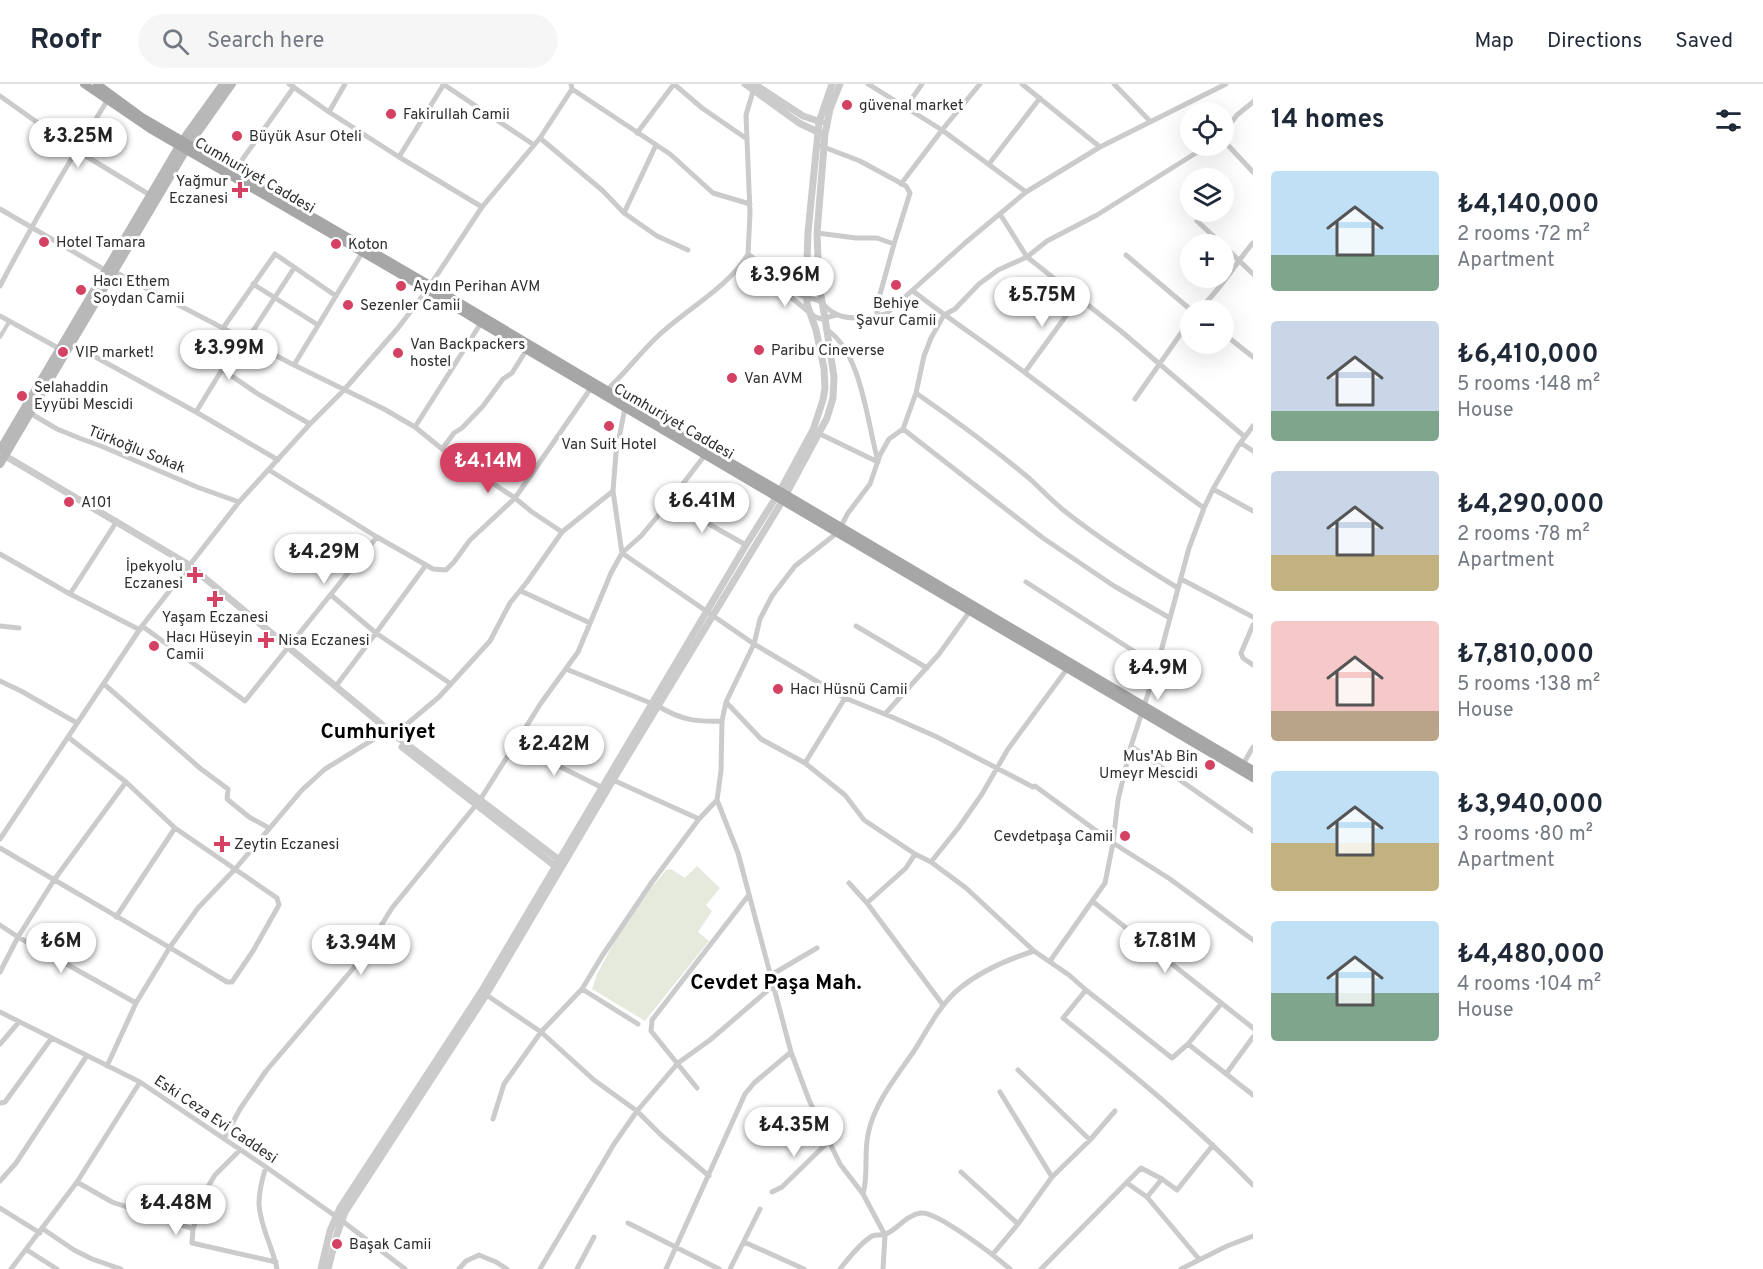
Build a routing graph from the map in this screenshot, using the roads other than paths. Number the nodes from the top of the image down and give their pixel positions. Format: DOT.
graph roads {
  1 [pos="84,84"];
  2 [pos="97,84"];
  3 [pos="223,84"];
  4 [pos="232,84"];
  5 [pos="345,84"];
  6 [pos="443,84"];
  7 [pos="674,84"];
  8 [pos="745,84"];
  9 [pos="832,84"];
  10 [pos="840,84"];
  11 [pos="868,84"];
  12 [pos="922,84"];
  13 [pos="980,84"];
  14 [pos="1022,84"];
  15 [pos="1114,84"];
  16 [pos="1226,84"];
  17 [pos="292,86"];
  18 [pos="571,86"];
  19 [pos="755,86"];
  20 [pos="0,96"];
  21 [pos="1040,98"];
  22 [pos="107,101"];
  23 [pos="1253,102"];
  24 [pos="906,107"];
  25 [pos="329,112"];
  26 [pos="1234,119"];
  27 [pos="1150,121"];
  28 [pos="823,122"];
  29 [pos="942,130"];
  30 [pos="637,133"];
  31 [pos="821,134"];
  32 [pos="540,138"];
  33 [pos="747,139"];
  34 [pos="184,145"];
  35 [pos="534,145"];
  36 [pos="656,145"];
  37 [pos="820,146"];
  38 [pos="1100,147"];
  39 [pos="76,150"];
  40 [pos="1234,152"];
  41 [pos="1191,156"];
  42 [pos="399,157"];
  43 [pos="989,164"];
  44 [pos="234,171"];
  45 [pos="1253,172"];
  46 [pos="901,184"];
  47 [pos="1026,192"];
  48 [pos="150,195"];
  49 [pos="750,204"];
  50 [pos="482,207"];
  51 [pos="0,208"];
  52 [pos="624,213"];
  53 [pos="1000,214"];
  54 [pos="1198,222"];
  55 [pos="32,226"];
  56 [pos="817,233"];
  57 [pos="1211,234"];
  58 [pos="1253,243"];
  59 [pos="894,244"];
  60 [pos="688,250"];
  61 [pos="362,253"];
  62 [pos="1126,255"];
  63 [pos="1027,256"];
  64 [pos="1234,256"];
  65 [pos="746,257"];
  66 [pos="1238,260"];
  67 [pos="294,268"];
  68 [pos="109,271"];
  69 [pos="1253,274"];
  70 [pos="253,285"];
  71 [pos="0,286"];
  72 [pos="429,287"];
  73 [pos="913,291"];
  74 [pos="336,296"];
  75 [pos="274,298"];
  76 [pos="1078,298"];
  77 [pos="807,299"];
  78 [pos="1210,300"];
  79 [pos="1180,301"];
  80 [pos="822,303"];
  81 [pos="810,314"];
  82 [pos="836,315"];
  83 [pos="944,315"];
  84 [pos="0,316"];
  85 [pos="877,316"];
  86 [pos="825,318"];
  87 [pos="9,322"];
  88 [pos="481,323"];
  89 [pos="318,325"];
  90 [pos="223,328"];
  91 [pos="826,329"];
  92 [pos="1180,334"];
  93 [pos="0,337"];
  94 [pos="244,338"];
  95 [pos="1234,342"];
  96 [pos="70,343"];
  97 [pos="60,349"];
  98 [pos="526,350"];
  99 [pos="1253,357"];
  100 [pos="1158,364"];
  101 [pos="294,365"];
  102 [pos="223,370"];
  103 [pos="1025,372"];
  104 [pos="591,388"];
  105 [pos="344,390"];
  106 [pos="607,390"];
  107 [pos="916,393"];
  108 [pos="1135,399"];
  109 [pos="625,408"];
  110 [pos="196,412"];
  111 [pos="30,413"];
  112 [pos="310,424"];
  113 [pos="1253,426"];
  114 [pos="415,427"];
  115 [pos="903,429"];
  116 [pos="820,434"];
  117 [pos="1243,440"];
  118 [pos="442,449"];
  119 [pos="1253,451"];
  120 [pos="705,455"];
  121 [pos="2,456"];
  122 [pos="278,460"];
  123 [pos="878,462"];
  124 [pos="269,470"];
  125 [pos="1213,489"];
  126 [pos="612,491"];
  127 [pos="781,496"];
  128 [pos="515,498"];
  129 [pos="239,501"];
  130 [pos="670,502"];
  131 [pos="1204,508"];
  132 [pos="1253,511"];
  133 [pos="116,523"];
  134 [pos="839,530"];
  135 [pos="562,531"];
  136 [pos="376,537"];
  137 [pos="746,545"];
  138 [pos="622,553"];
  139 [pos="0,554"];
  140 [pos="426,565"];
  141 [pos="188,566"];
  142 [pos="1181,579"];
  143 [pos="1026,582"];
  144 [pos="1178,588"];
  145 [pos="520,591"];
  146 [pos="70,594"];
  147 [pos="331,595"];
  148 [pos="970,611"];
  149 [pos="710,614"];
  150 [pos="1253,617"];
  151 [pos="1170,618"];
  152 [pos="590,623"];
  153 [pos="1253,625"];
  154 [pos="0,626"];
  155 [pos="856,626"];
  156 [pos="19,628"];
  157 [pos="141,628"];
  158 [pos="376,633"];
  159 [pos="754,644"];
  160 [pos="287,650"];
  161 [pos="1253,665"];
  162 [pos="1157,666"];
  163 [pos="927,668"];
  164 [pos="566,669"];
  165 [pos="1067,669"];
  166 [pos="0,681"];
  167 [pos="104,684"];
  168 [pos="451,684"];
  169 [pos="336,686"];
  170 [pos="845,699"];
  171 [pos="726,702"];
  172 [pos="655,705"];
  173 [pos="1143,710"];
  174 [pos="885,714"];
  175 [pos="722,721"];
  176 [pos="77,723"];
  177 [pos="389,733"];
  178 [pos="68,737"];
  179 [pos="516,745"];
  180 [pos="1131,746"];
  181 [pos="1253,747"];
  182 [pos="805,763"];
  183 [pos="1241,767"];
  184 [pos="997,769"];
  185 [pos="1253,770"];
  186 [pos="1253,778"];
  187 [pos="614,780"];
  188 [pos="126,782"];
  189 [pos="603,788"];
  190 [pos="717,800"];
  191 [pos="478,802"];
  192 [pos="699,819"];
  193 [pos="175,828"];
  194 [pos="269,828"];
  195 [pos="1253,831"];
  196 [pos="0,839"];
  197 [pos="1113,843"];
  198 [pos="0,848"];
  199 [pos="915,854"];
  200 [pos="931,862"];
  201 [pos="560,865"];
  202 [pos="236,868"];
  203 [pos="54,880"];
  204 [pos="849,883"];
  205 [pos="748,896"];
  206 [pos="1092,901"];
  207 [pos="867,903"];
  208 [pos="116,917"];
  209 [pos="0,924"];
  210 [pos="18,937"];
  211 [pos="1253,940"];
  212 [pos="170,947"];
  213 [pos="817,948"];
  214 [pos="1034,951"];
  215 [pos="1050,961"];
  216 [pos="0,972"];
  217 [pos="771,975"];
  218 [pos="774,985"];
  219 [pos="582,989"];
  220 [pos="1086,990"];
  221 [pos="484,993"];
  222 [pos="136,1003"];
  223 [pos="1221,1004"];
  224 [pos="943,1005"];
  225 [pos="0,1012"];
  226 [pos="18,1023"];
  227 [pos="638,1024"];
  228 [pos="1253,1028"];
  229 [pos="541,1032"];
  230 [pos="1253,1037"];
  231 [pos="51,1039"];
  232 [pos="0,1044"];
  233 [pos="1188,1044"];
  234 [pos="791,1052"];
  235 [pos="86,1057"];
  236 [pos="678,1063"];
  237 [pos="107,1066"];
  238 [pos="1018,1071"];
  239 [pos="1226,1074"];
  240 [pos="140,1082"];
  241 [pos="696,1088"];
  242 [pos="1000,1092"];
  243 [pos="1253,1095"];
  244 [pos="0,1103"];
  245 [pos="637,1111"];
  246 [pos="1115,1111"];
  247 [pos="493,1119"];
  248 [pos="224,1139"];
  249 [pos="1090,1140"];
  250 [pos="829,1141"];
  251 [pos="1213,1145"];
  252 [pos="240,1150"];
  253 [pos="266,1167"];
  254 [pos="961,1172"];
  255 [pos="709,1176"];
  256 [pos="1052,1177"];
  257 [pos="1162,1179"];
  258 [pos="0,1181"];
  259 [pos="78,1182"];
  260 [pos="1127,1183"];
  261 [pos="1253,1185"];
  262 [pos="772,1192"];
  263 [pos="864,1194"];
  264 [pos="1147,1197"];
  265 [pos="0,1208"];
  266 [pos="760,1209"];
  267 [pos="339,1218"];
  268 [pos="628,1223"];
  269 [pos="1018,1224"];
  270 [pos="193,1229"];
  271 [pos="41,1231"];
  272 [pos="885,1235"];
  273 [pos="1253,1236"];
  274 [pos="594,1237"];
  275 [pos="744,1242"];
  276 [pos="675,1247"];
  277 [pos="27,1250"];
  278 [pos="993,1254"];
  279 [pos="1199,1259"];
  280 [pos="276,1262"];
  281 [pos="11,1269"];
  282 [pos="57,1269"];
  283 [pos="121,1269"];
  284 [pos="277,1269"];
  285 [pos="321,1269"];
  286 [pos="328,1269"];
  287 [pos="405,1269"];
  288 [pos="459,1269"];
  289 [pos="507,1269"];
  290 [pos="540,1269"];
  291 [pos="577,1269"];
  292 [pos="666,1269"];
  293 [pos="719,1269"];
  294 [pos="730,1269"];
  295 [pos="804,1269"];
  296 [pos="840,1269"];
  297 [pos="883,1269"];
  298 [pos="1010,1269"];
  299 [pos="1041,1269"];
  300 [pos="1181,1269"];
  1 -- 22 [label="main road, Cumhuriyet Caddesi"];
  2 -- 34 [label="main road, Cumhuriyet Caddesi"];
  3 -- 34 [label="main road"];
  4 -- 34 [label="main road"];
  5 -- 25 [label="street"];
  6 -- 35 [label="street"];
  6 -- 42 [label="street"];
  7 -- 30 [label="street"];
  7 -- 33 [label="street"];
  8 -- 19 [label="street"];
  9 -- 28 [label="street"];
  10 -- 28 [label="street"];
  11 -- 24 [label="street"];
  12 -- 24 [label="street"];
  13 -- 29 [label="street"];
  14 -- 21 [label="street"];
  15 -- 27 [label="street"];
  16 -- 27 [label="street"];
  17 -- 25 [label="street"];
  17 -- 44 [label="street"];
  18 -- 30 [label="street"];
  18 -- 32 [label="street"];
  19 -- 28 [label="street"];
  19 -- 31 [label="street"];
  19 -- 33 [label="street"];
  20 -- 39 [label="street"];
  21 -- 38 [label="street"];
  21 -- 43 [label="street"];
  22 -- 34 [label="main road, Cumhuriyet Caddesi"];
  22 -- 39 [label="street"];
  23 -- 26 [label="street"];
  24 -- 29 [label="street"];
  25 -- 42 [label="street"];
  27 -- 38 [label="street"];
  28 -- 31 [label="street"];
  29 -- 43 [label="street"];
  29 -- 46 [label="street"];
  30 -- 36 [label="street"];
  31 -- 37 [label="street"];
  32 -- 35 [label="street"];
  32 -- 52 [label="street"];
  33 -- 49 [label="street"];
  34 -- 44 [label="main road, Cumhuriyet Caddesi"];
  34 -- 48 [label="main road"];
  34 -- 61 [label="main road, Cumhuriyet Caddesi"];
  34 -- 68 [label="main road"];
  35 -- 50 [label="street"];
  36 -- 49 [label="street"];
  36 -- 52 [label="street"];
  37 -- 46 [label="street"];
  37 -- 56 [label="street"];
  37 -- 77 [label="street"];
  38 -- 47 [label="street"];
  39 -- 48 [label="street"];
  39 -- 55 [label="street"];
  40 -- 45 [label="street"];
  41 -- 63 [label="street"];
  42 -- 50 [label="street"];
  43 -- 47 [label="street"];
  44 -- 72 [label="main road, Cumhuriyet Caddesi"];
  46 -- 59 [label="street"];
  47 -- 53 [label="street"];
  48 -- 68 [label="main road"];
  49 -- 65 [label="street"];
  50 -- 72 [label="street"];
  51 -- 55 [label="street"];
  52 -- 60 [label="street"];
  53 -- 63 [label="street"];
  53 -- 73 [label="street"];
  54 -- 57 [label="street"];
  55 -- 68 [label="street"];
  55 -- 71 [label="street"];
  56 -- 59 [label="street"];
  56 -- 80 [label="street"];
  58 -- 66 [label="street"];
  59 -- 85 [label="street"];
  61 -- 72 [label="main road, Cumhuriyet Caddesi"];
  61 -- 74 [label="street"];
  62 -- 79 [label="street"];
  63 -- 76 [label="street"];
  63 -- 83 [label="street"];
  64 -- 66 [label="street"];
  65 -- 77 [label="street"];
  65 -- 81 [label="street"];
  65 -- 106 [label="street"];
  66 -- 69 [label="street"];
  66 -- 78 [label="street"];
  67 -- 70 [label="street"];
  67 -- 74 [label="street"];
  67 -- 75 [label="street"];
  68 -- 90 [label="street"];
  68 -- 96 [label="main road"];
  68 -- 97 [label="main road"];
  70 -- 75 [label="street"];
  70 -- 90 [label="street"];
  72 -- 88 [label="main road, Cumhuriyet Caddesi"];
  72 -- 105 [label="street"];
  72 -- 106 [label="main road, Cumhuriyet Caddesi"];
  73 -- 83 [label="street"];
  73 -- 85 [label="street"];
  74 -- 89 [label="street"];
  75 -- 89 [label="street"];
  75 -- 94 [label="street"];
  76 -- 100 [label="street"];
  76 -- 103 [label="street"];
  77 -- 80 [label="street"];
  77 -- 81 [label="street"];
  80 -- 82 [label="street"];
  80 -- 86 [label="street"];
  81 -- 86 [label="street"];
  81 -- 127 [label="street"];
  82 -- 85 [label="street"];
  82 -- 86 [label="street"];
  83 -- 103 [label="street"];
  83 -- 107 [label="street"];
  84 -- 87 [label="street"];
  86 -- 91 [label="street"];
  87 -- 93 [label="street"];
  87 -- 97 [label="street"];
  88 -- 98 [label="main road, Cumhuriyet Caddesi"];
  88 -- 114 [label="street"];
  89 -- 101 [label="street"];
  90 -- 94 [label="street"];
  91 -- 116 [label="street"];
  91 -- 123 [label="street"];
  92 -- 100 [label="street"];
  94 -- 101 [label="street"];
  94 -- 102 [label="street"];
  95 -- 99 [label="street"];
  96 -- 110 [label="street"];
  96 -- 111 [label="main road"];
  97 -- 121 [label="main road"];
  98 -- 104 [label="main road, Cumhuriyet Caddesi"];
  98 -- 118 [label="street"];
  100 -- 108 [label="street"];
  100 -- 117 [label="street"];
  101 -- 105 [label="street"];
  102 -- 110 [label="street"];
  102 -- 112 [label="street"];
  103 -- 131 [label="street"];
  104 -- 109 [label="main road, Cumhuriyet Caddesi"];
  104 -- 128 [label="street"];
  105 -- 112 [label="street"];
  105 -- 114 [label="street"];
  106 -- 127 [label="main road, Cumhuriyet Caddesi"];
  107 -- 115 [label="street"];
  107 -- 144 [label="street"];
  109 -- 120 [label="main road, Cumhuriyet Caddesi"];
  109 -- 126 [label="street"];
  110 -- 122 [label="street"];
  111 -- 121 [label="main road"];
  111 -- 129 [label="street, Türkoğlu Sokak"];
  112 -- 122 [label="street"];
  113 -- 117 [label="street"];
  114 -- 118 [label="street"];
  115 -- 123 [label="street"];
  115 -- 151 [label="street"];
  116 -- 123 [label="street"];
  116 -- 127 [label="street"];
  117 -- 119 [label="street"];
  117 -- 125 [label="street"];
  118 -- 128 [label="street"];
  120 -- 127 [label="main road, Cumhuriyet Caddesi"];
  120 -- 130 [label="street"];
  121 -- 133 [label="street"];
  122 -- 124 [label="street"];
  123 -- 134 [label="street"];
  124 -- 129 [label="street"];
  124 -- 136 [label="street"];
  125 -- 131 [label="street"];
  125 -- 132 [label="street"];
  126 -- 135 [label="street"];
  126 -- 138 [label="street"];
  127 -- 134 [label="main road, Cumhuriyet Caddesi"];
  127 -- 137 [label="street"];
  127 -- 149 [label="street"];
  128 -- 135 [label="street"];
  128 -- 140 [label="street"];
  129 -- 141 [label="street"];
  130 -- 137 [label="street"];
  130 -- 138 [label="street"];
  131 -- 142 [label="street"];
  133 -- 141 [label="street"];
  133 -- 146 [label="street"];
  134 -- 148 [label="main road, Cumhuriyet Caddesi"];
  134 -- 159 [label="street"];
  134 -- 173 [label="main road, Cumhuriyet Caddesi"];
  135 -- 145 [label="street"];
  136 -- 140 [label="street"];
  136 -- 147 [label="street"];
  137 -- 149 [label="street"];
  138 -- 149 [label="street"];
  138 -- 152 [label="street"];
  139 -- 146 [label="street"];
  140 -- 158 [label="street"];
  141 -- 157 [label="street"];
  141 -- 160 [label="street"];
  142 -- 144 [label="street"];
  142 -- 150 [label="street"];
  143 -- 162 [label="street"];
  144 -- 151 [label="street"];
  145 -- 152 [label="street"];
  145 -- 168 [label="street"];
  146 -- 157 [label="street"];
  147 -- 158 [label="street"];
  147 -- 160 [label="street"];
  148 -- 163 [label="street"];
  148 -- 165 [label="main road, Cumhuriyet Caddesi"];
  149 -- 159 [label="street"];
  149 -- 172 [label="street"];
  151 -- 162 [label="street"];
  152 -- 164 [label="street"];
  153 -- 161 [label="street"];
  154 -- 156 [label="street"];
  155 -- 163 [label="street"];
  157 -- 160 [label="street"];
  157 -- 167 [label="street"];
  158 -- 168 [label="street"];
  158 -- 169 [label="street"];
  159 -- 170 [label="street"];
  159 -- 171 [label="street"];
  160 -- 169 [label="street"];
  160 -- 177 [label="street"];
  162 -- 173 [label="street"];
  163 -- 174 [label="street"];
  164 -- 172 [label="street"];
  164 -- 179 [label="street"];
  165 -- 173 [label="main road, Cumhuriyet Caddesi"];
  165 -- 184 [label="street"];
  166 -- 176 [label="street"];
  167 -- 176 [label="street"];
  167 -- 194 [label="street"];
  168 -- 177 [label="street"];
  169 -- 177 [label="street"];
  170 -- 174 [label="street"];
  170 -- 182 [label="street"];
  171 -- 175 [label="street"];
  171 -- 182 [label="street"];
  172 -- 175 [label="street"];
  172 -- 187 [label="street"];
  172 -- 189 [label="street"];
  173 -- 180 [label="street"];
  173 -- 183 [label="main road, Cumhuriyet Caddesi"];
  174 -- 184 [label="street"];
  175 -- 190 [label="street"];
  176 -- 178 [label="street"];
  177 -- 191 [label="street"];
  177 -- 194 [label="street"];
  178 -- 188 [label="street"];
  178 -- 196 [label="street"];
  179 -- 189 [label="street"];
  179 -- 191 [label="street"];
  180 -- 195 [label="street"];
  180 -- 197 [label="street"];
  181 -- 183 [label="street"];
  182 -- 199 [label="street"];
  183 -- 185 [label="main road, Cumhuriyet Caddesi"];
  183 -- 186 [label="main road, Cumhuriyet Caddesi"];
  184 -- 197 [label="street"];
  184 -- 200 [label="street"];
  187 -- 192 [label="street"];
  187 -- 201 [label="street"];
  188 -- 193 [label="street"];
  188 -- 203 [label="street"];
  189 -- 201 [label="street"];
  190 -- 192 [label="street"];
  190 -- 205 [label="street"];
  191 -- 201 [label="street"];
  191 -- 248 [label="street"];
  192 -- 219 [label="street"];
  193 -- 202 [label="street"];
  193 -- 208 [label="street"];
  194 -- 202 [label="street"];
  197 -- 206 [label="street"];
  197 -- 211 [label="street"];
  198 -- 203 [label="street"];
  199 -- 200 [label="street"];
  199 -- 207 [label="street"];
  200 -- 214 [label="street"];
  201 -- 221 [label="street"];
  202 -- 212 [label="street"];
  202 -- 212 [label="street"];
  203 -- 208 [label="street"];
  203 -- 210 [label="street"];
  204 -- 207 [label="street"];
  205 -- 217 [label="street"];
  205 -- 236 [label="street"];
  206 -- 215 [label="street"];
  206 -- 223 [label="street"];
  207 -- 224 [label="street"];
  208 -- 212 [label="street"];
  209 -- 210 [label="street"];
  210 -- 216 [label="street"];
  210 -- 222 [label="street"];
  212 -- 222 [label="street"];
  213 -- 217 [label="street"];
  214 -- 215 [label="street"];
  214 -- 224 [label="street"];
  215 -- 220 [label="street"];
  217 -- 218 [label="street"];
  218 -- 234 [label="street"];
  218 -- 236 [label="street"];
  219 -- 227 [label="street"];
  219 -- 229 [label="street"];
  220 -- 233 [label="street"];
  220 -- 251 [label="street"];
  221 -- 229 [label="street"];
  221 -- 267 [label="street"];
  222 -- 237 [label="street"];
  223 -- 228 [label="street"];
  223 -- 233 [label="street"];
  224 -- 263 [label="street"];
  225 -- 226 [label="street, Eski Ceza Evi Caddesi"];
  226 -- 231 [label="street, Eski Ceza Evi Caddesi"];
  226 -- 232 [label="street"];
  229 -- 245 [label="street"];
  229 -- 247 [label="street"];
  230 -- 239 [label="street"];
  231 -- 235 [label="street, Eski Ceza Evi Caddesi"];
  231 -- 244 [label="street"];
  233 -- 239 [label="street"];
  234 -- 250 [label="street"];
  234 -- 255 [label="street"];
  235 -- 237 [label="street, Eski Ceza Evi Caddesi"];
  235 -- 258 [label="street"];
  236 -- 241 [label="street"];
  236 -- 245 [label="street"];
  237 -- 240 [label="street, Eski Ceza Evi Caddesi"];
  238 -- 249 [label="street"];
  239 -- 243 [label="street"];
  240 -- 248 [label="street, Eski Ceza Evi Caddesi"];
  240 -- 259 [label="street"];
  242 -- 256 [label="street"];
  245 -- 255 [label="street"];
  245 -- 290 [label="street"];
  246 -- 249 [label="street"];
  248 -- 252 [label="street, Eski Ceza Evi Caddesi"];
  249 -- 256 [label="street"];
  250 -- 262 [label="street"];
  250 -- 263 [label="street"];
  251 -- 257 [label="street"];
  251 -- 261 [label="street"];
  252 -- 253 [label="street, Eski Ceza Evi Caddesi"];
  252 -- 270 [label="street"];
  253 -- 267 [label="street, Eski Ceza Evi Caddesi"];
  253 -- 280 [label="street"];
  254 -- 269 [label="street"];
  255 -- 276 [label="street"];
  256 -- 269 [label="street"];
  257 -- 260 [label="street"];
  257 -- 264 [label="street"];
  259 -- 270 [label="street"];
  259 -- 271 [label="street"];
  260 -- 264 [label="street"];
  260 -- 299 [label="street"];
  263 -- 272 [label="street"];
  264 -- 279 [label="street"];
  265 -- 271 [label="street"];
  266 -- 275 [label="street"];
  267 -- 285 [label="street"];
  267 -- 286 [label="street"];
  267 -- 287 [label="street, Eski Ceza Evi Caddesi"];
  268 -- 276 [label="street"];
  269 -- 278 [label="street"];
  270 -- 280 [label="street"];
  271 -- 277 [label="street"];
  271 -- 283 [label="street"];
  272 -- 278 [label="street"];
  272 -- 296 [label="street"];
  272 -- 297 [label="street"];
  273 -- 279 [label="street"];
  274 -- 291 [label="street"];
  275 -- 294 [label="street"];
  275 -- 295 [label="street"];
  276 -- 292 [label="street"];
  276 -- 293 [label="street"];
  277 -- 281 [label="street"];
  277 -- 282 [label="street"];
  278 -- 298 [label="street"];
  279 -- 300 [label="street"];
  280 -- 284 [label="street"];
  288 -- 289 [label="street"];
}
